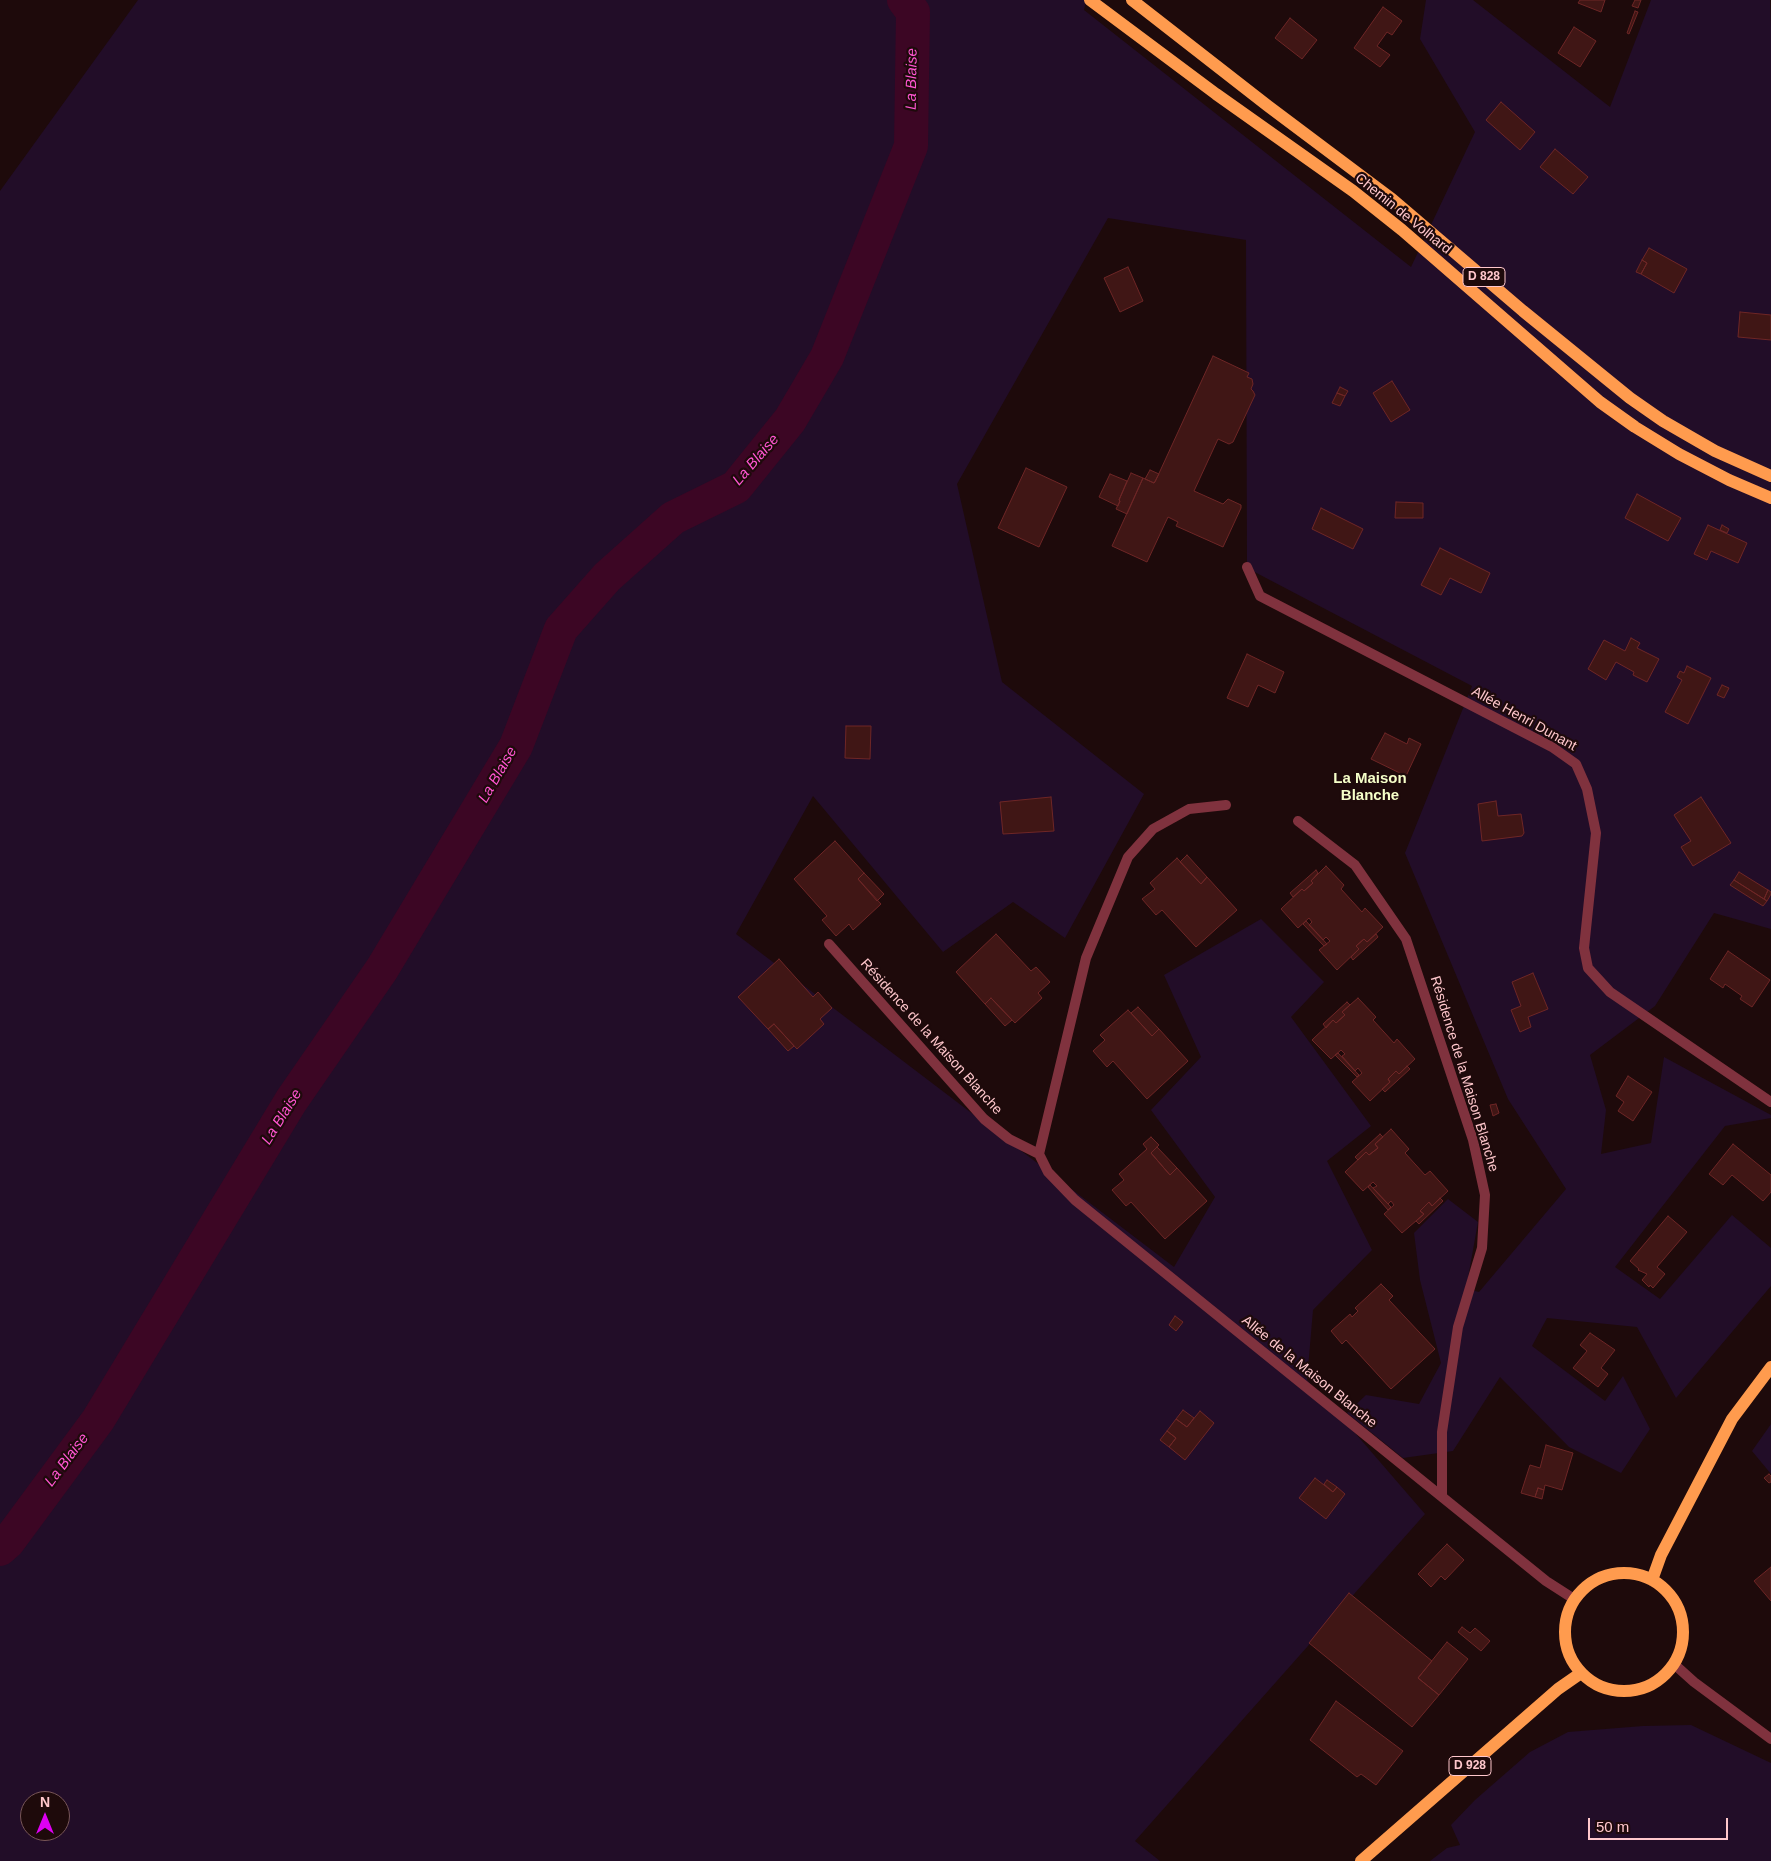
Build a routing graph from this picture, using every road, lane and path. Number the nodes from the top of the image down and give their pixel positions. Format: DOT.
graph roads {
  1 [pos="1090,0"];
  2 [pos="1132,0"];
  3 [pos="1771,476"];
  4 [pos="1771,498"];
  5 [pos="1247,567"];
  6 [pos="1226,806"];
  7 [pos="1298,821"];
  8 [pos="828,944"];
  9 [pos="1771,1102"];
  10 [pos="1039,1154"];
  11 [pos="1771,1367"];
  12 [pos="1442,1497"];
  13 [pos="1652,1580"];
  14 [pos="1574,1599"];
  15 [pos="1674,1664"];
  16 [pos="1581,1673"];
  17 [pos="1771,1739"];
  18 [pos="1361,1861"];
  1 -- 4 [label="main road, Chemin de Volhard / D 828"];
  2 -- 3 [label="main road, Chemin de Volhard / D 828"];
  5 -- 9 [label="street, Allée Henri Dunant"];
  6 -- 10 [label="street"];
  7 -- 12 [label="street, Résidence de la Maison Blanche"];
  8 -- 10 [label="street, Résidence de la Maison Blanche"];
  10 -- 12 [label="street, Allée de la Maison Blanche"];
  11 -- 13 [label="main road"];
  12 -- 14 [label="street, Allée de la Maison Blanche"];
  13 -- 14 [label="main road"];
  13 -- 15 [label="main road"];
  14 -- 16 [label="main road"];
  15 -- 16 [label="main road"];
  15 -- 17 [label="street"];
  16 -- 18 [label="main road, D 928"];
}
